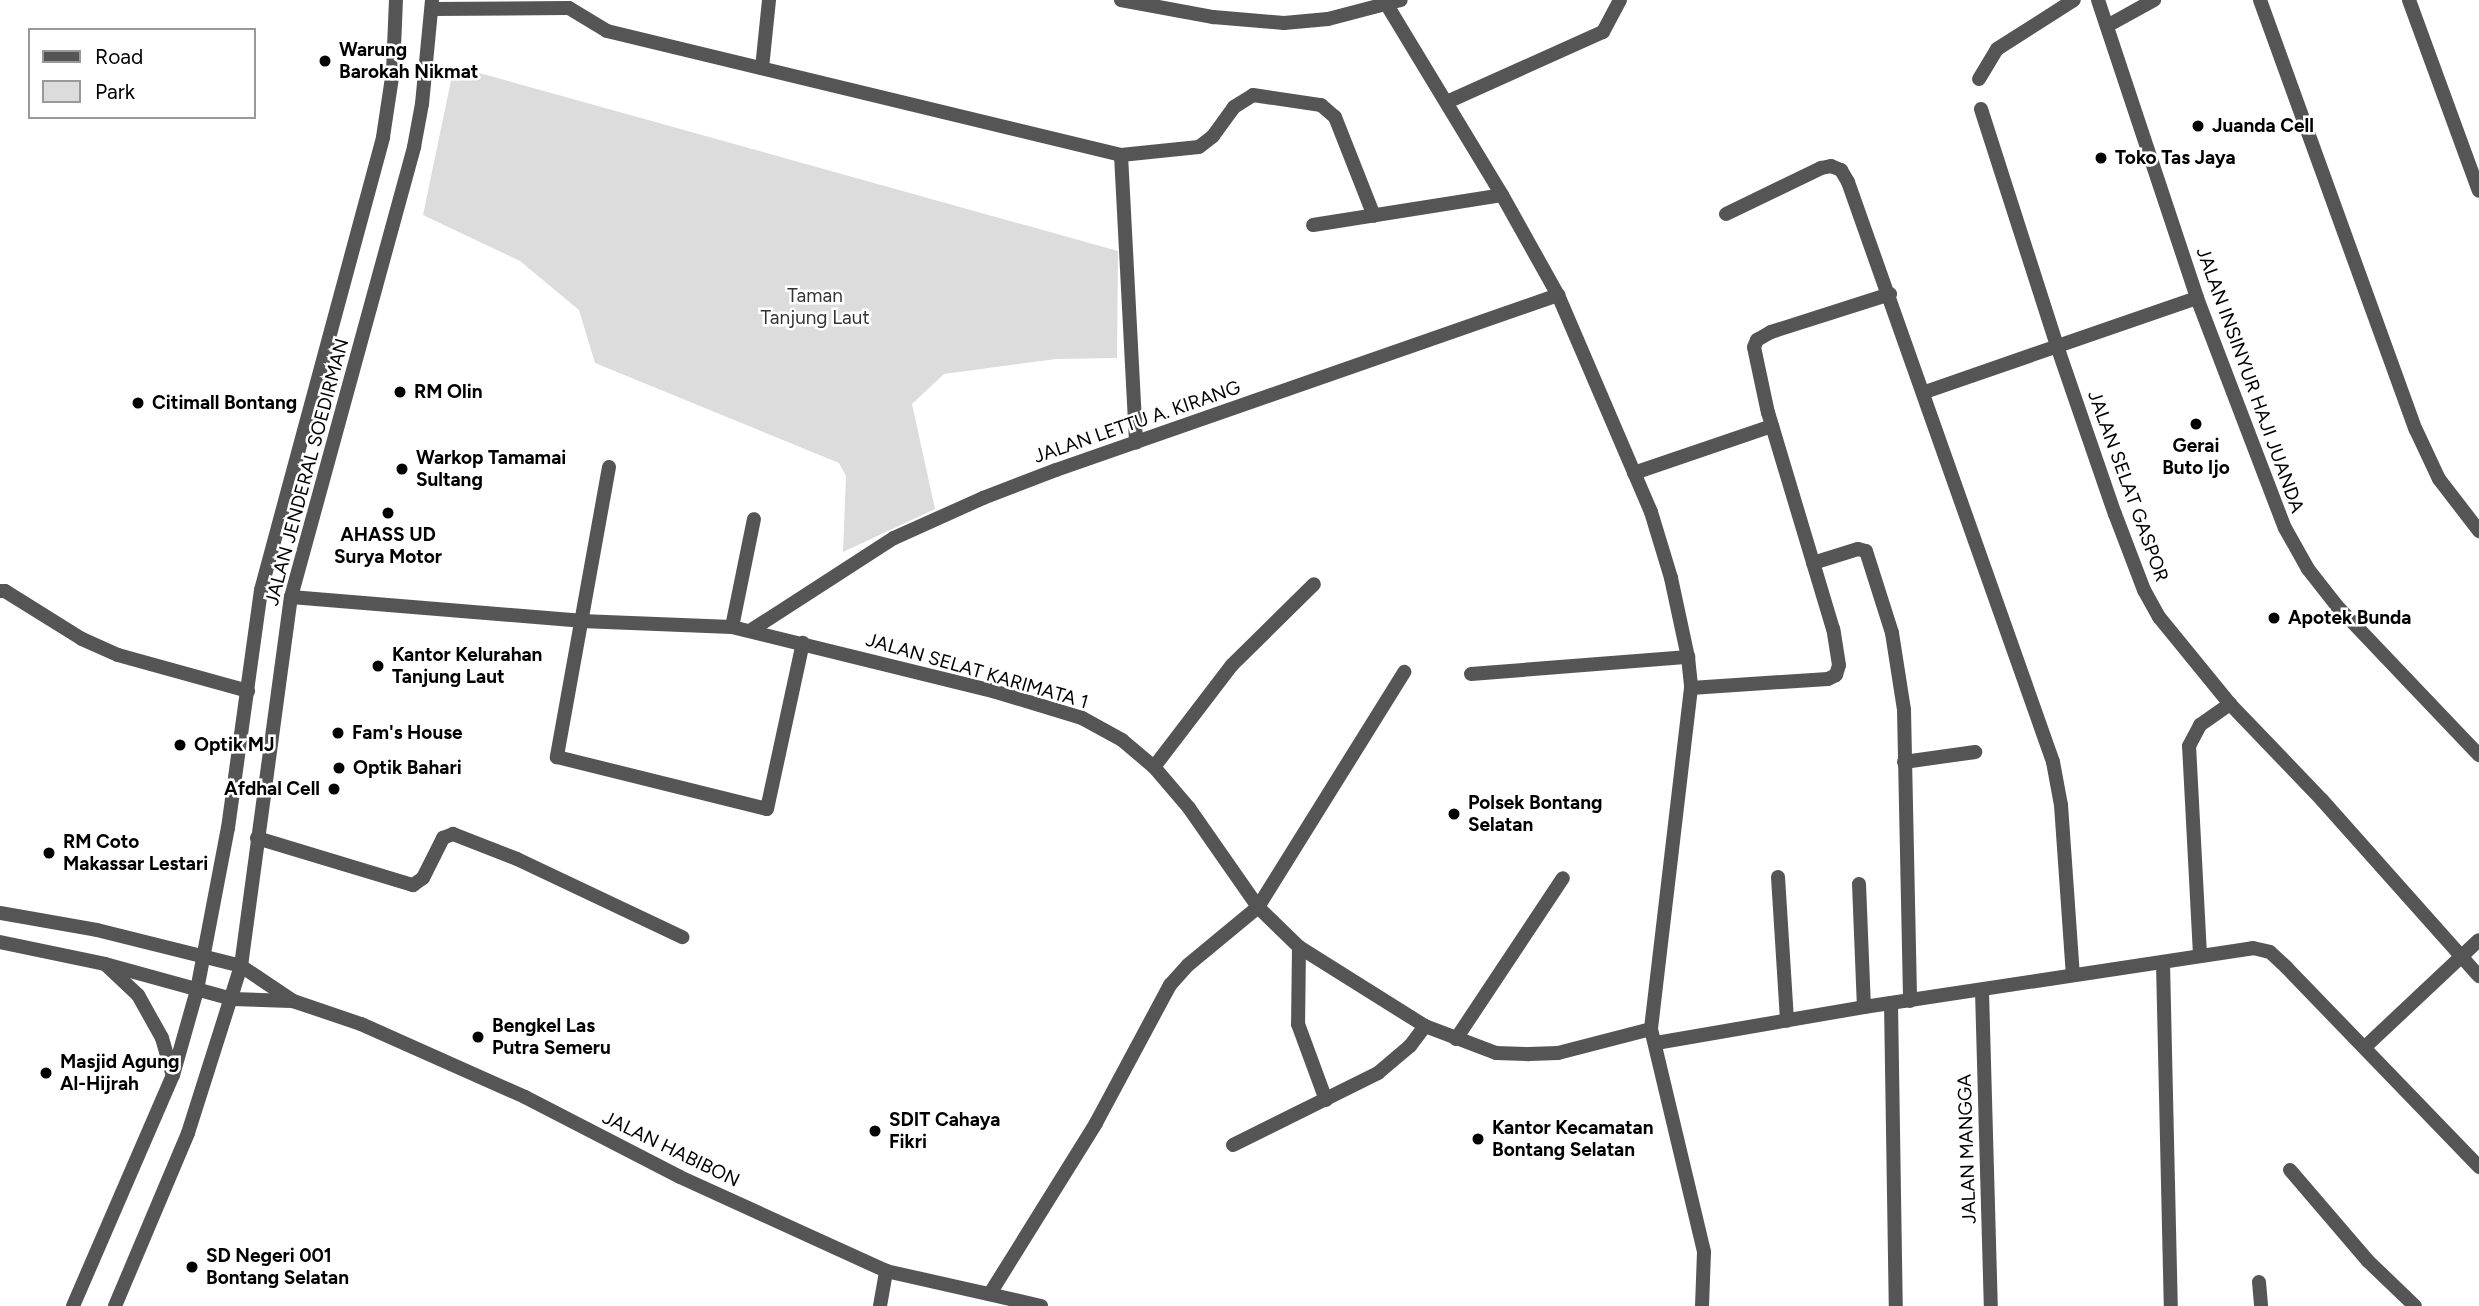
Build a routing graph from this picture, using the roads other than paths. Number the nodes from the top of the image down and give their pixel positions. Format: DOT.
graph roads {
  1 [pos="396,0"];
  2 [pos="769,0"];
  3 [pos="1121,0"];
  4 [pos="1401,0"];
  5 [pos="1620,0"];
  6 [pos="2074,0"];
  7 [pos="2098,0"];
  8 [pos="2154,0"];
  9 [pos="2260,0"];
  10 [pos="2409,0"];
  11 [pos="1385,3"];
  12 [pos="432,4"];
  13 [pos="2108,26"];
  14 [pos="762,68"];
  15 [pos="1979,79"];
  16 [pos="1447,102"];
  17 [pos="1981,109"];
  18 [pos="1121,155"];
  19 [pos="2479,191"];
  20 [pos="1502,195"];
  21 [pos="1726,214"];
  22 [pos="1374,215"];
  23 [pos="1313,225"];
  24 [pos="1890,294"];
  25 [pos="1558,295"];
  26 [pos="2197,298"];
  27 [pos="2057,346"];
  28 [pos="1925,392"];
  29 [pos="1772,426"];
  30 [pos="1136,443"];
  31 [pos="609,467"];
  32 [pos="1634,473"];
  33 [pos="754,519"];
  34 [pos="2479,531"];
  35 [pos="1813,564"];
  36 [pos="1314,584"];
  37 [pos="0,592"];
  38 [pos="291,597"];
  39 [pos="581,621"];
  40 [pos="732,627"];
  41 [pos="750,631"];
  42 [pos="803,643"];
  43 [pos="1688,657"];
  44 [pos="1404,672"];
  45 [pos="1471,674"];
  46 [pos="1690,688"];
  47 [pos="248,691"];
  48 [pos="2230,704"];
  49 [pos="1975,752"];
  50 [pos="2479,755"];
  51 [pos="1904,762"];
  52 [pos="1154,767"];
  53 [pos="257,838"];
  54 [pos="1778,877"];
  55 [pos="1563,878"];
  56 [pos="1859,884"];
  57 [pos="1258,907"];
  58 [pos="0,914"];
  59 [pos="682,936"];
  60 [pos="2479,940"];
  61 [pos="0,942"];
  62 [pos="1298,947"];
  63 [pos="204,954"];
  64 [pos="2200,955"];
  65 [pos="2461,957"];
  66 [pos="2163,963"];
  67 [pos="105,964"];
  68 [pos="241,966"];
  69 [pos="2073,975"];
  70 [pos="2479,976"];
  71 [pos="197,990"];
  72 [pos="1982,991"];
  73 [pos="232,999"];
  74 [pos="293,1001"];
  75 [pos="1910,1001"];
  76 [pos="1891,1003"];
  77 [pos="1864,1007"];
  78 [pos="1787,1021"];
  79 [pos="1426,1026"];
  80 [pos="1651,1029"];
  81 [pos="1456,1039"];
  82 [pos="1656,1044"];
  83 [pos="2365,1048"];
  84 [pos="173,1075"];
  85 [pos="1326,1100"];
  86 [pos="1233,1145"];
  87 [pos="2479,1167"];
  88 [pos="2290,1170"];
  89 [pos="886,1271"];
  90 [pos="2259,1282"];
  91 [pos="991,1292"];
  92 [pos="74,1306"];
  93 [pos="115,1306"];
  94 [pos="880,1306"];
  95 [pos="1041,1306"];
  96 [pos="1702,1306"];
  97 [pos="1896,1306"];
  98 [pos="1991,1306"];
  99 [pos="2171,1306"];
  100 [pos="2261,1306"];
  101 [pos="2415,1306"];
  1 -- 47 [label="street, JALAN JENDERAL SOEDIRMAN"];
  2 -- 14 [label="street"];
  3 -- 11 [label="street"];
  4 -- 11 [label="street"];
  5 -- 16 [label="street"];
  6 -- 15 [label="street"];
  7 -- 13 [label="street, JALAN INSINYUR HAJI JUANDA"];
  8 -- 13 [label="street"];
  9 -- 34 [label="street"];
  10 -- 19 [label="street"];
  11 -- 16 [label="street"];
  12 -- 14 [label="street"];
  12 -- 38 [label="street, JALAN JENDERAL SOEDIRMAN"];
  13 -- 26 [label="street, JALAN INSINYUR HAJI JUANDA"];
  14 -- 18 [label="street"];
  16 -- 20 [label="street"];
  17 -- 27 [label="street, JALAN SELAT GASPOR"];
  18 -- 22 [label="street"];
  18 -- 30 [label="street"];
  20 -- 22 [label="street"];
  20 -- 25 [label="street"];
  21 -- 24 [label="street"];
  22 -- 23 [label="street"];
  24 -- 28 [label="street"];
  24 -- 29 [label="street"];
  25 -- 30 [label="street, JALAN LETTU A. KIRANG"];
  25 -- 32 [label="street"];
  26 -- 27 [label="street"];
  26 -- 50 [label="street, JALAN INSINYUR HAJI JUANDA"];
  27 -- 28 [label="street"];
  27 -- 48 [label="street, JALAN SELAT GASPOR"];
  28 -- 69 [label="street"];
  29 -- 32 [label="street"];
  29 -- 35 [label="street"];
  30 -- 41 [label="street, JALAN LETTU A. KIRANG"];
  31 -- 39 [label="street"];
  32 -- 43 [label="street"];
  33 -- 40 [label="street"];
  35 -- 46 [label="street"];
  35 -- 51 [label="street"];
  36 -- 52 [label="street"];
  37 -- 47 [label="street"];
  38 -- 39 [label="street, JALAN SELAT KARIMATA 1"];
  38 -- 53 [label="street, JALAN JENDERAL SOEDIRMAN"];
  39 -- 40 [label="street, JALAN SELAT KARIMATA 1"];
  39 -- 42 [label="street"];
  40 -- 41 [label="street, JALAN SELAT KARIMATA 1"];
  41 -- 42 [label="street, JALAN SELAT KARIMATA 1"];
  42 -- 52 [label="street, JALAN SELAT KARIMATA 1"];
  43 -- 45 [label="street"];
  43 -- 46 [label="street"];
  44 -- 57 [label="street"];
  46 -- 80 [label="street"];
  47 -- 63 [label="street, JALAN JENDERAL SOEDIRMAN"];
  48 -- 64 [label="street"];
  48 -- 65 [label="street, JALAN SELAT GASPOR"];
  49 -- 51 [label="street"];
  51 -- 75 [label="street"];
  52 -- 57 [label="street, JALAN SELAT KARIMATA 1"];
  53 -- 59 [label="street"];
  53 -- 68 [label="street, JALAN JENDERAL SOEDIRMAN"];
  54 -- 78 [label="street"];
  55 -- 81 [label="street"];
  56 -- 77 [label="street"];
  57 -- 62 [label="street, JALAN SELAT KARIMATA 1"];
  57 -- 91 [label="street"];
  58 -- 63 [label="street, JALAN HABIBON"];
  60 -- 65 [label="street"];
  61 -- 67 [label="street, JALAN HABIBON"];
  62 -- 79 [label="street, JALAN SELAT KARIMATA 1"];
  62 -- 85 [label="street"];
  63 -- 68 [label="street, JALAN HABIBON"];
  63 -- 71 [label="street, JALAN JENDERAL SOEDIRMAN"];
  64 -- 66 [label="street"];
  64 -- 83 [label="street"];
  65 -- 70 [label="street, JALAN SELAT GASPOR"];
  65 -- 83 [label="street"];
  66 -- 69 [label="street"];
  66 -- 99 [label="street"];
  67 -- 71 [label="street, JALAN HABIBON"];
  67 -- 84 [label="street"];
  68 -- 73 [label="street, JALAN JENDERAL SOEDIRMAN"];
  68 -- 74 [label="street, JALAN HABIBON"];
  69 -- 72 [label="street"];
  71 -- 73 [label="street, JALAN HABIBON"];
  71 -- 84 [label="street, JALAN JENDERAL SOEDIRMAN"];
  72 -- 75 [label="street"];
  72 -- 98 [label="street, JALAN MANGGA"];
  73 -- 74 [label="street, JALAN HABIBON"];
  73 -- 93 [label="street, JALAN JENDERAL SOEDIRMAN"];
  74 -- 89 [label="street, JALAN HABIBON"];
  75 -- 76 [label="street"];
  76 -- 77 [label="street"];
  76 -- 97 [label="street"];
  77 -- 78 [label="street"];
  78 -- 82 [label="street"];
  79 -- 81 [label="street, JALAN SELAT KARIMATA 1"];
  79 -- 85 [label="street"];
  80 -- 81 [label="street, JALAN SELAT KARIMATA 1"];
  80 -- 82 [label="street"];
  82 -- 96 [label="street"];
  83 -- 87 [label="street"];
  84 -- 92 [label="street, JALAN JENDERAL SOEDIRMAN"];
  85 -- 86 [label="street"];
  88 -- 101 [label="street"];
  89 -- 91 [label="street, JALAN HABIBON"];
  89 -- 94 [label="street"];
  90 -- 100 [label="street"];
  91 -- 95 [label="street, JALAN HABIBON"];
}
